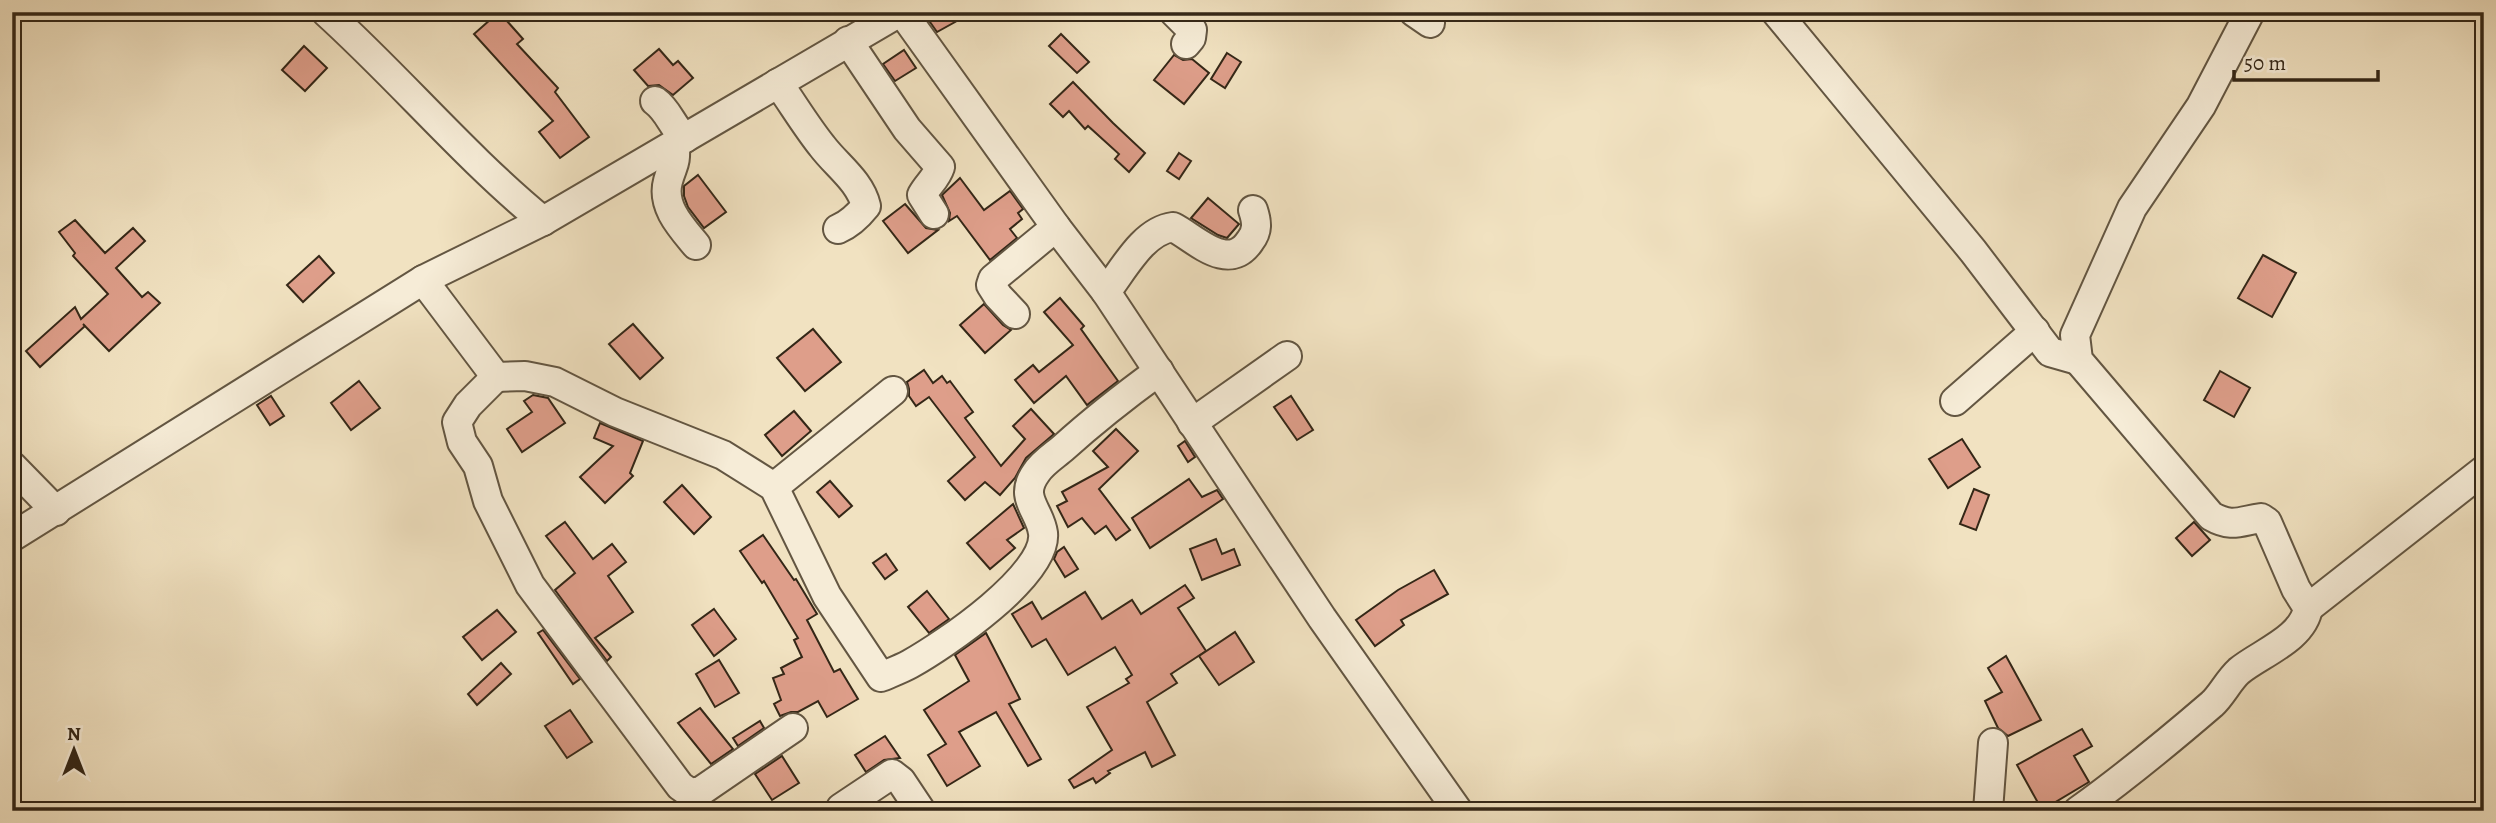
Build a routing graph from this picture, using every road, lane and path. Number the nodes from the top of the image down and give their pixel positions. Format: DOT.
graph roads {
  1 [pos="326,12"];
  2 [pos="901,12"];
  3 [pos="1174,12"];
  4 [pos="1776,12"];
  5 [pos="2250,12"];
  6 [pos="848,41"];
  7 [pos="1186,44"];
  8 [pos="778,83"];
  9 [pos="655,101"];
  10 [pos="680,141"];
  11 [pos="1253,210"];
  12 [pos="934,214"];
  13 [pos="542,220"];
  14 [pos="1056,227"];
  15 [pos="838,229"];
  16 [pos="696,245"];
  17 [pos="423,280"];
  18 [pos="1106,292"];
  19 [pos="1015,314"];
  20 [pos="2035,331"];
  21 [pos="1287,356"];
  22 [pos="2078,360"];
  23 [pos="1159,370"];
  24 [pos="496,377"];
  25 [pos="892,391"];
  26 [pos="1955,401"];
  27 [pos="1192,423"];
  28 [pos="12,466"];
  29 [pos="2484,470"];
  30 [pos="774,487"];
  31 [pos="56,511"];
  32 [pos="12,537"];
  33 [pos="2308,608"];
  34 [pos="793,728"];
  35 [pos="1993,743"];
  36 [pos="841,808"];
  37 [pos="1448,808"];
  38 [pos="921,811"];
  39 [pos="1989,811"];
  40 [pos="2078,811"];
  1 -- 13 [label="street"];
  2 -- 6 [label="street"];
  2 -- 14 [label="street"];
  3 -- 7 [label="street"];
  4 -- 20 [label="street"];
  5 -- 22 [label="street"];
  6 -- 8 [label="street"];
  6 -- 12 [label="street"];
  8 -- 10 [label="street"];
  8 -- 15 [label="street"];
  9 -- 10 [label="street"];
  10 -- 13 [label="street"];
  10 -- 16 [label="street"];
  11 -- 18 [label="street"];
  13 -- 17 [label="street"];
  14 -- 18 [label="street"];
  14 -- 19 [label="street"];
  17 -- 24 [label="street"];
  17 -- 31 [label="street"];
  18 -- 23 [label="street"];
  20 -- 22 [label="street"];
  20 -- 26 [label="street"];
  21 -- 27 [label="street"];
  22 -- 33 [label="street"];
  23 -- 27 [label="street"];
  23 -- 30 [label="street"];
  24 -- 30 [label="street"];
  24 -- 34 [label="street"];
  25 -- 30 [label="street"];
  27 -- 37 [label="street"];
  28 -- 31 [label="street"];
  29 -- 33 [label="street"];
  31 -- 32 [label="street"];
  33 -- 40 [label="street"];
  35 -- 39 [label="street"];
  36 -- 38 [label="street"];
}
